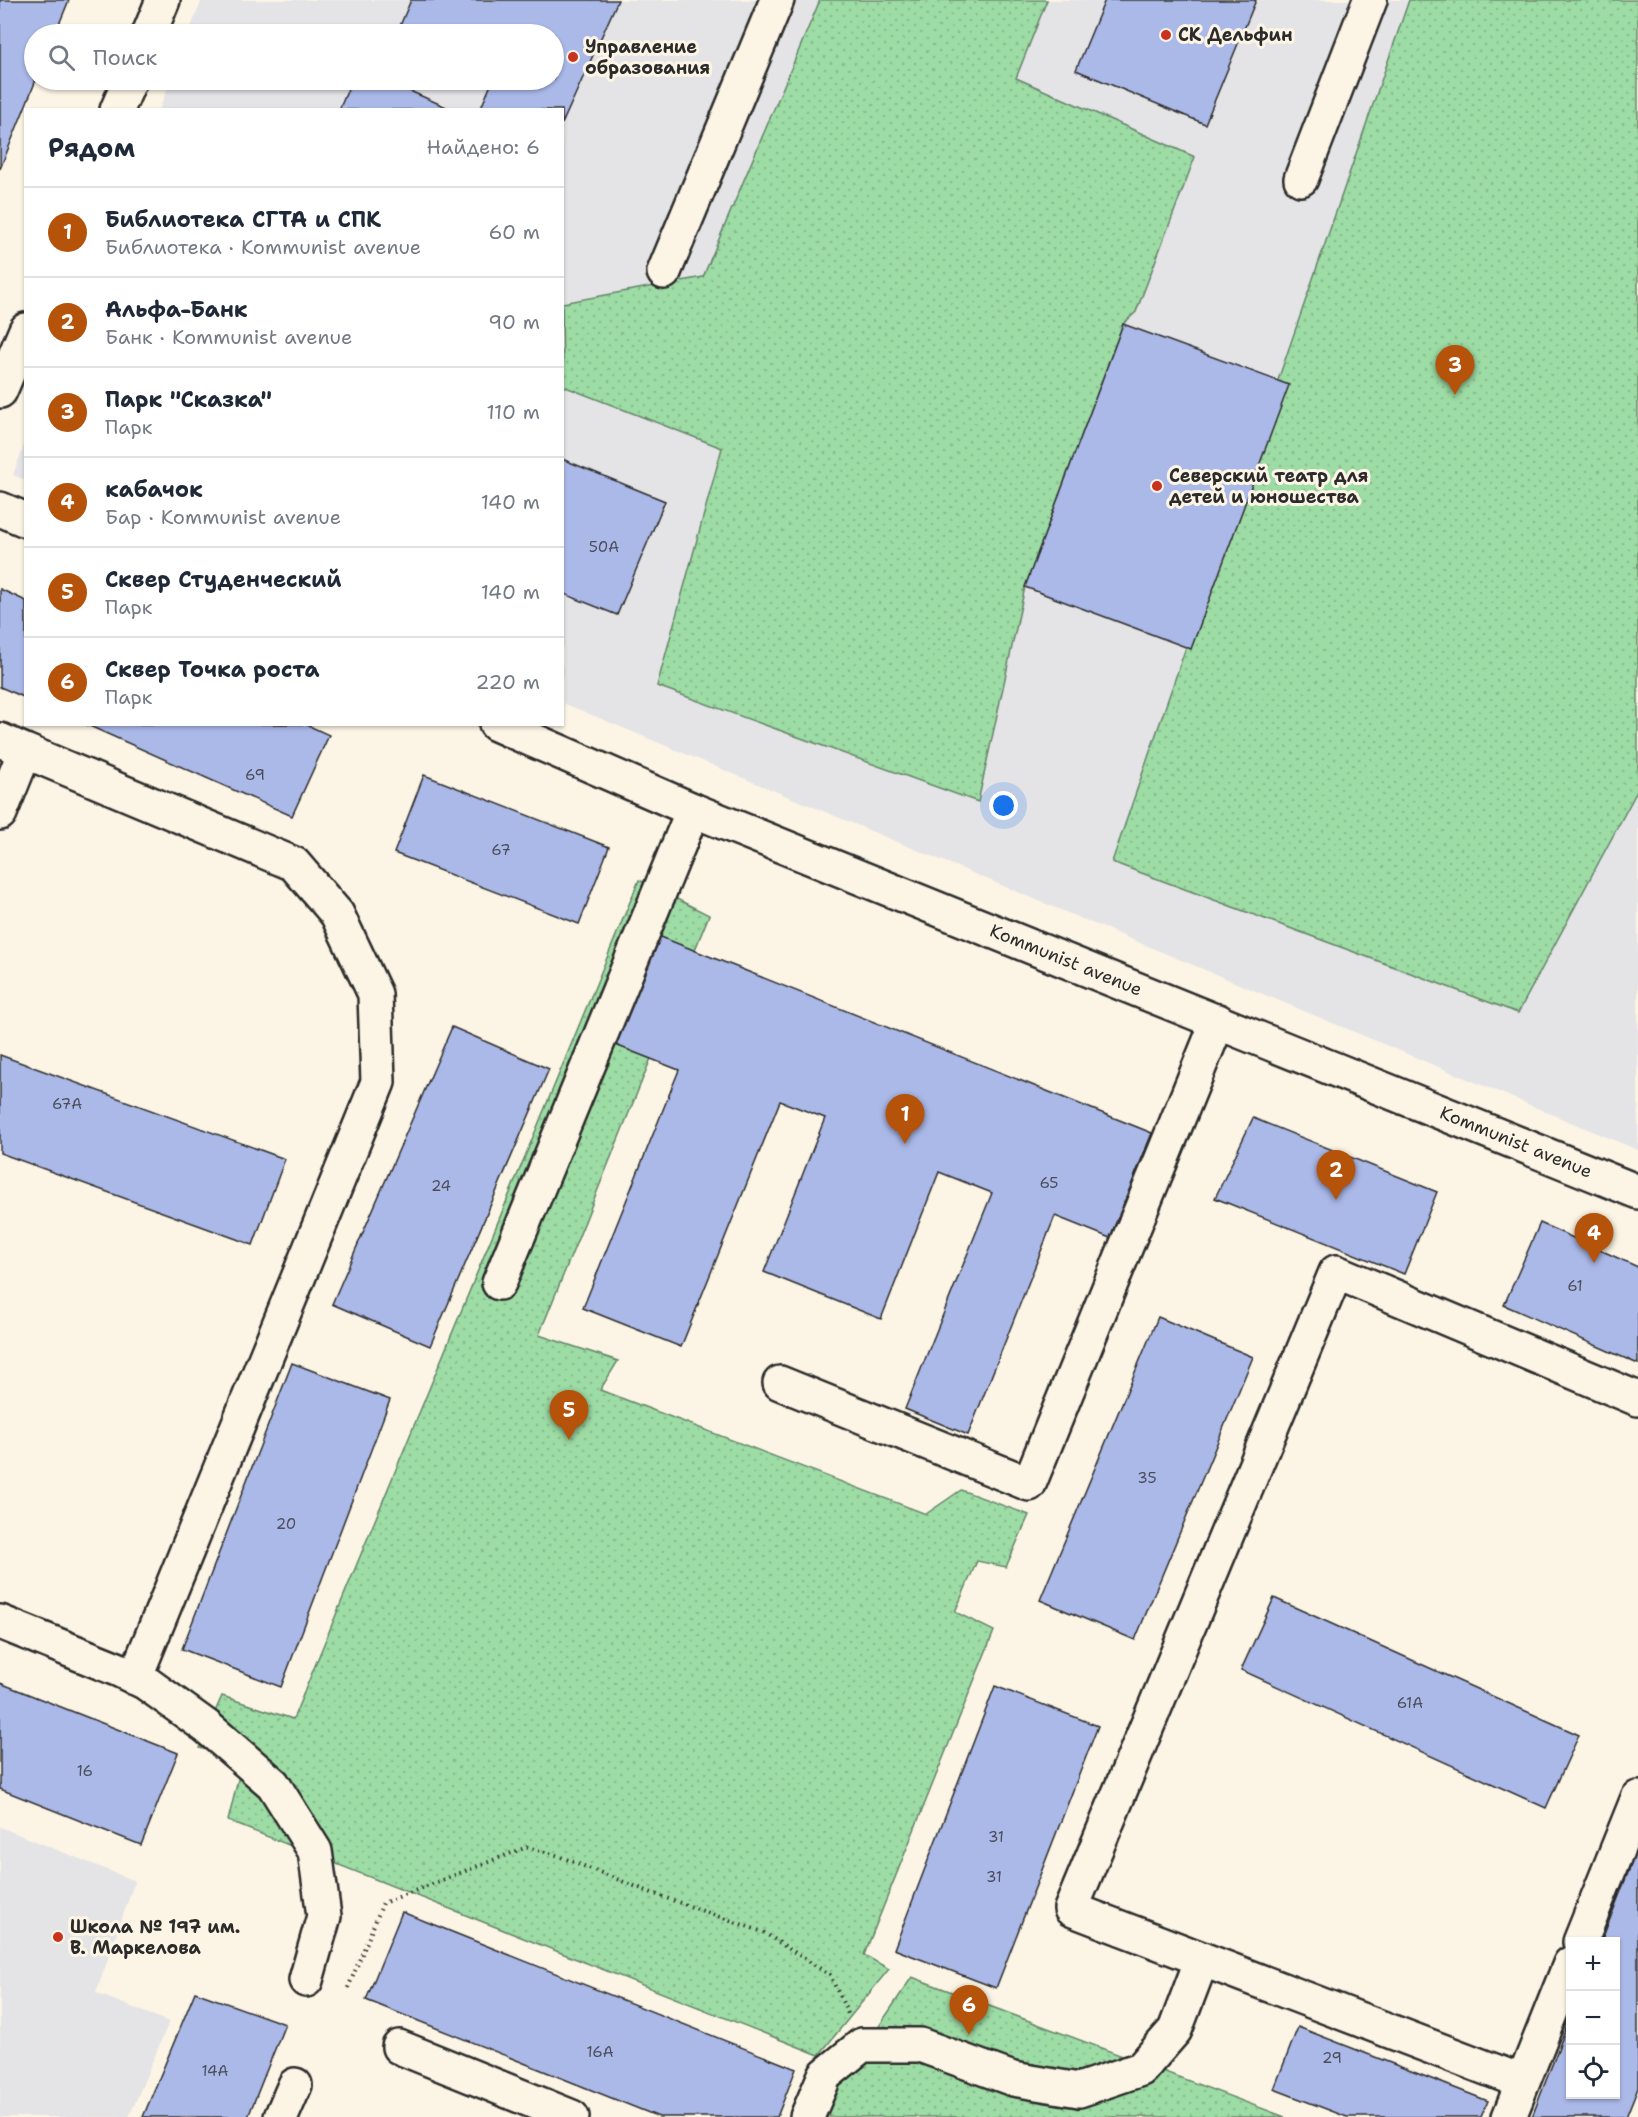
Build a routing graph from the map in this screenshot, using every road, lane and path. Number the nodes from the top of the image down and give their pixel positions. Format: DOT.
graph roads {
  1 [pos="163,0"];
  2 [pos="777,0"];
  3 [pos="1370,0"];
  4 [pos="153,24"];
  5 [pos="126,90"];
  6 [pos="118,108"];
  7 [pos="1301,179"];
  8 [pos="664,272"];
  9 [pos="24,335"];
  10 [pos="0,391"];
  11 [pos="0,509"];
  12 [pos="24,519"];
  13 [pos="500,726"];
  14 [pos="13,746"];
  15 [pos="693,810"];
  16 [pos="0,813"];
  17 [pos="1218,1021"];
  18 [pos="1638,1192"];
  19 [pos="500,1283"];
  20 [pos="780,1383"];
  21 [pos="1638,1399"];
  22 [pos="0,1622"];
  23 [pos="135,1678"];
  24 [pos="1638,1798"];
  25 [pos="1582,1937"];
  26 [pos="1202,1959"];
  27 [pos="1566,1974"];
  28 [pos="306,1980"];
  29 [pos="348,1988"];
  30 [pos="862,2045"];
  31 [pos="399,2047"];
  32 [pos="1523,2082"];
  33 [pos="295,2085"];
  34 [pos="281,2117"];
  35 [pos="572,2117"];
  36 [pos="807,2117"];
  37 [pos="1509,2117"];
  1 -- 4 [label="main road"];
  2 -- 8 [label="main road"];
  3 -- 7 [label="main road"];
  5 -- 6 [label="main road"];
  9 -- 10 [label="main road"];
  11 -- 12 [label="main road"];
  13 -- 15 [label="main road, Kommunist avenue"];
  14 -- 16 [label="main road"];
  14 -- 23 [label="main road"];
  15 -- 17 [label="main road, Kommunist avenue"];
  15 -- 19 [label="main road"];
  17 -- 18 [label="main road, Kommunist avenue"];
  17 -- 20 [label="main road"];
  21 -- 26 [label="main road"];
  22 -- 23 [label="main road"];
  23 -- 28 [label="main road"];
  24 -- 25 [label="main road"];
  26 -- 30 [label="main road"];
  26 -- 32 [label="main road"];
  27 -- 32 [label="main road"];
  29 -- 30 [label="path"];
  30 -- 36 [label="main road"];
  31 -- 35 [label="main road"];
  32 -- 37 [label="main road"];
  33 -- 34 [label="main road"];
}
